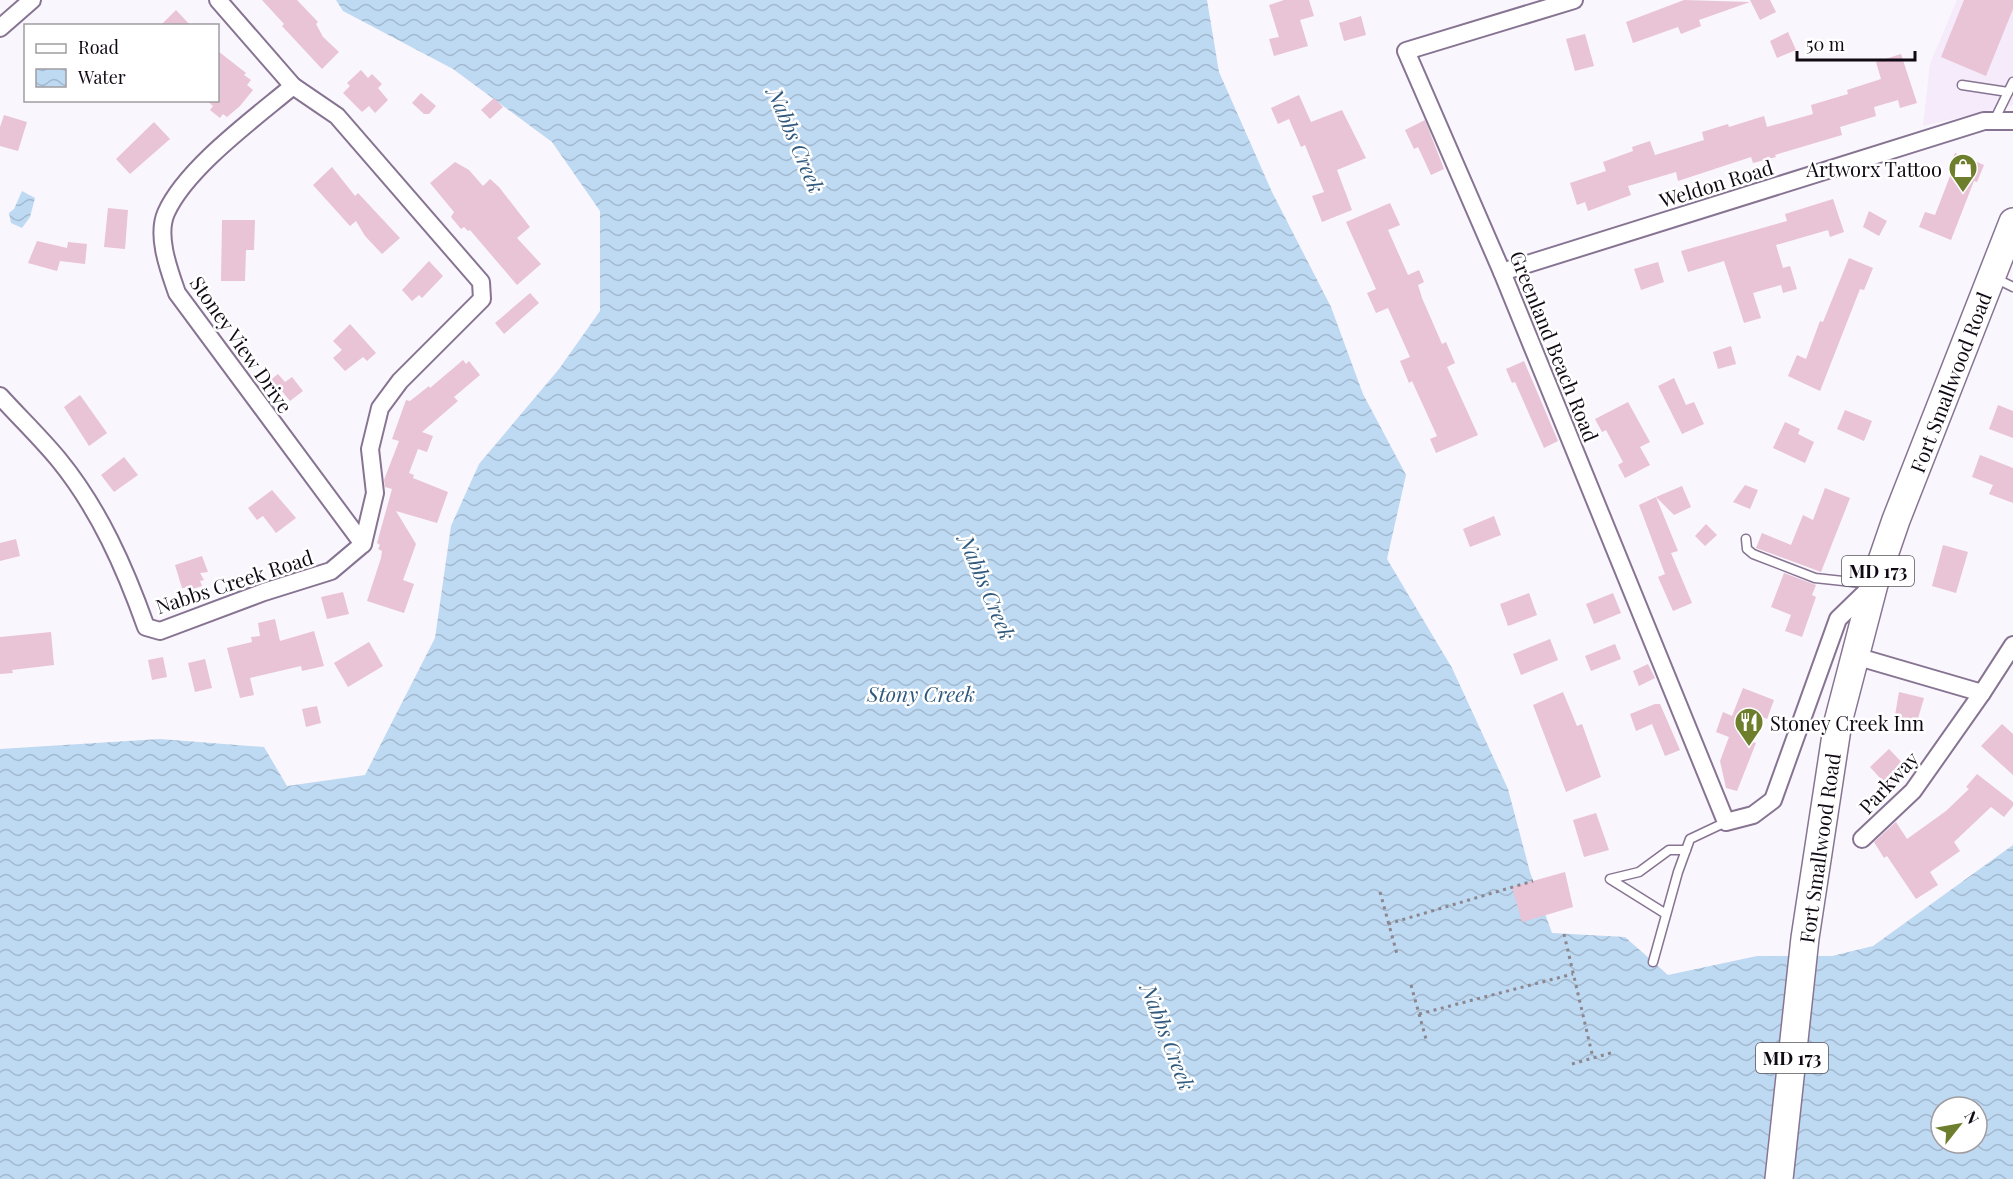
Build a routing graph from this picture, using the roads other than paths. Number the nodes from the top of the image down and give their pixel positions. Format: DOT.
graph roads {
  1 [pos="32,0"];
  2 [pos="218,0"];
  3 [pos="1574,0"];
  4 [pos="0,28"];
  5 [pos="2013,82"];
  6 [pos="293,86"];
  7 [pos="1962,86"];
  8 [pos="2008,92"];
  9 [pos="1994,121"];
  10 [pos="2013,121"];
  11 [pos="2013,222"];
  12 [pos="1502,272"];
  13 [pos="2002,282"];
  14 [pos="0,396"];
  15 [pos="1746,539"];
  16 [pos="363,544"];
  17 [pos="1874,584"];
  18 [pos="2013,645"];
  19 [pos="1856,656"];
  20 [pos="1812,688"];
  21 [pos="1846,691"];
  22 [pos="1982,693"];
  23 [pos="1725,822"];
  24 [pos="1862,839"];
  25 [pos="1686,850"];
  26 [pos="1666,914"];
  27 [pos="1653,962"];
  28 [pos="1779,1179"];
  1 -- 4 [label="street"];
  2 -- 6 [label="street"];
  3 -- 12 [label="street, Greenland Beach Road"];
  5 -- 8 [label="lane"];
  6 -- 16 [label="street, Stoney View Drive"];
  6 -- 16 [label="street"];
  7 -- 8 [label="lane"];
  8 -- 9 [label="lane"];
  9 -- 10 [label="street, Weldon Road"];
  9 -- 12 [label="street, Weldon Road"];
  11 -- 13 [label="main road, Fort Smallwood Road / MD 173"];
  12 -- 23 [label="street, Greenland Beach Road"];
  13 -- 17 [label="main road, Fort Smallwood Road / MD 173"];
  14 -- 16 [label="street, Nabbs Creek Road"];
  15 -- 17 [label="lane"];
  17 -- 19 [label="main road, Fort Smallwood Road / MD 173"];
  17 -- 20 [label="street"];
  18 -- 22 [label="street, Parkway"];
  19 -- 21 [label="main road, Fort Smallwood Road / MD 173"];
  19 -- 22 [label="street"];
  20 -- 21 [label="street"];
  20 -- 23 [label="street"];
  21 -- 28 [label="main road, Fort Smallwood Road / MD 173"];
  22 -- 24 [label="street, Parkway"];
  23 -- 25 [label="lane"];
  25 -- 26 [label="lane"];
  25 -- 26 [label="lane"];
  26 -- 27 [label="lane"];
}
